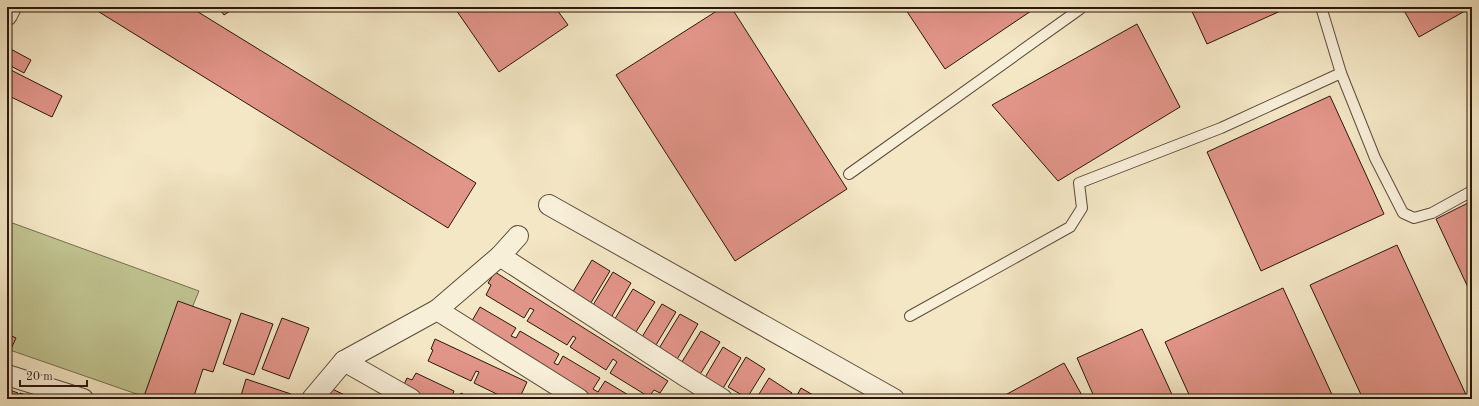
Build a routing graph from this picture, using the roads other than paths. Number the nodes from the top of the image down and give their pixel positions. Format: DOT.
graph roads {
  1 [pos="12,7"];
  2 [pos="1321,7"];
  3 [pos="1080,8"];
  4 [pos="7,15"];
  5 [pos="1341,73"];
  6 [pos="849,174"];
  7 [pos="1472,192"];
  8 [pos="549,205"];
  9 [pos="518,236"];
  10 [pos="500,256"];
  11 [pos="437,310"];
  12 [pos="910,316"];
  13 [pos="344,362"];
  14 [pos="7,375"];
  15 [pos="84,399"];
  16 [pos="312,399"];
  17 [pos="411,399"];
  18 [pos="579,399"];
  19 [pos="722,399"];
  20 [pos="894,399"];
  1 -- 4 [label="street"];
  2 -- 5 [label="lane"];
  3 -- 6 [label="lane"];
  5 -- 7 [label="lane"];
  5 -- 12 [label="lane"];
  8 -- 20 [label="street"];
  9 -- 10 [label="street"];
  10 -- 11 [label="street"];
  10 -- 19 [label="street"];
  11 -- 13 [label="street"];
  11 -- 18 [label="street"];
  13 -- 16 [label="street"];
  13 -- 17 [label="street"];
  14 -- 15 [label="street"];
}
